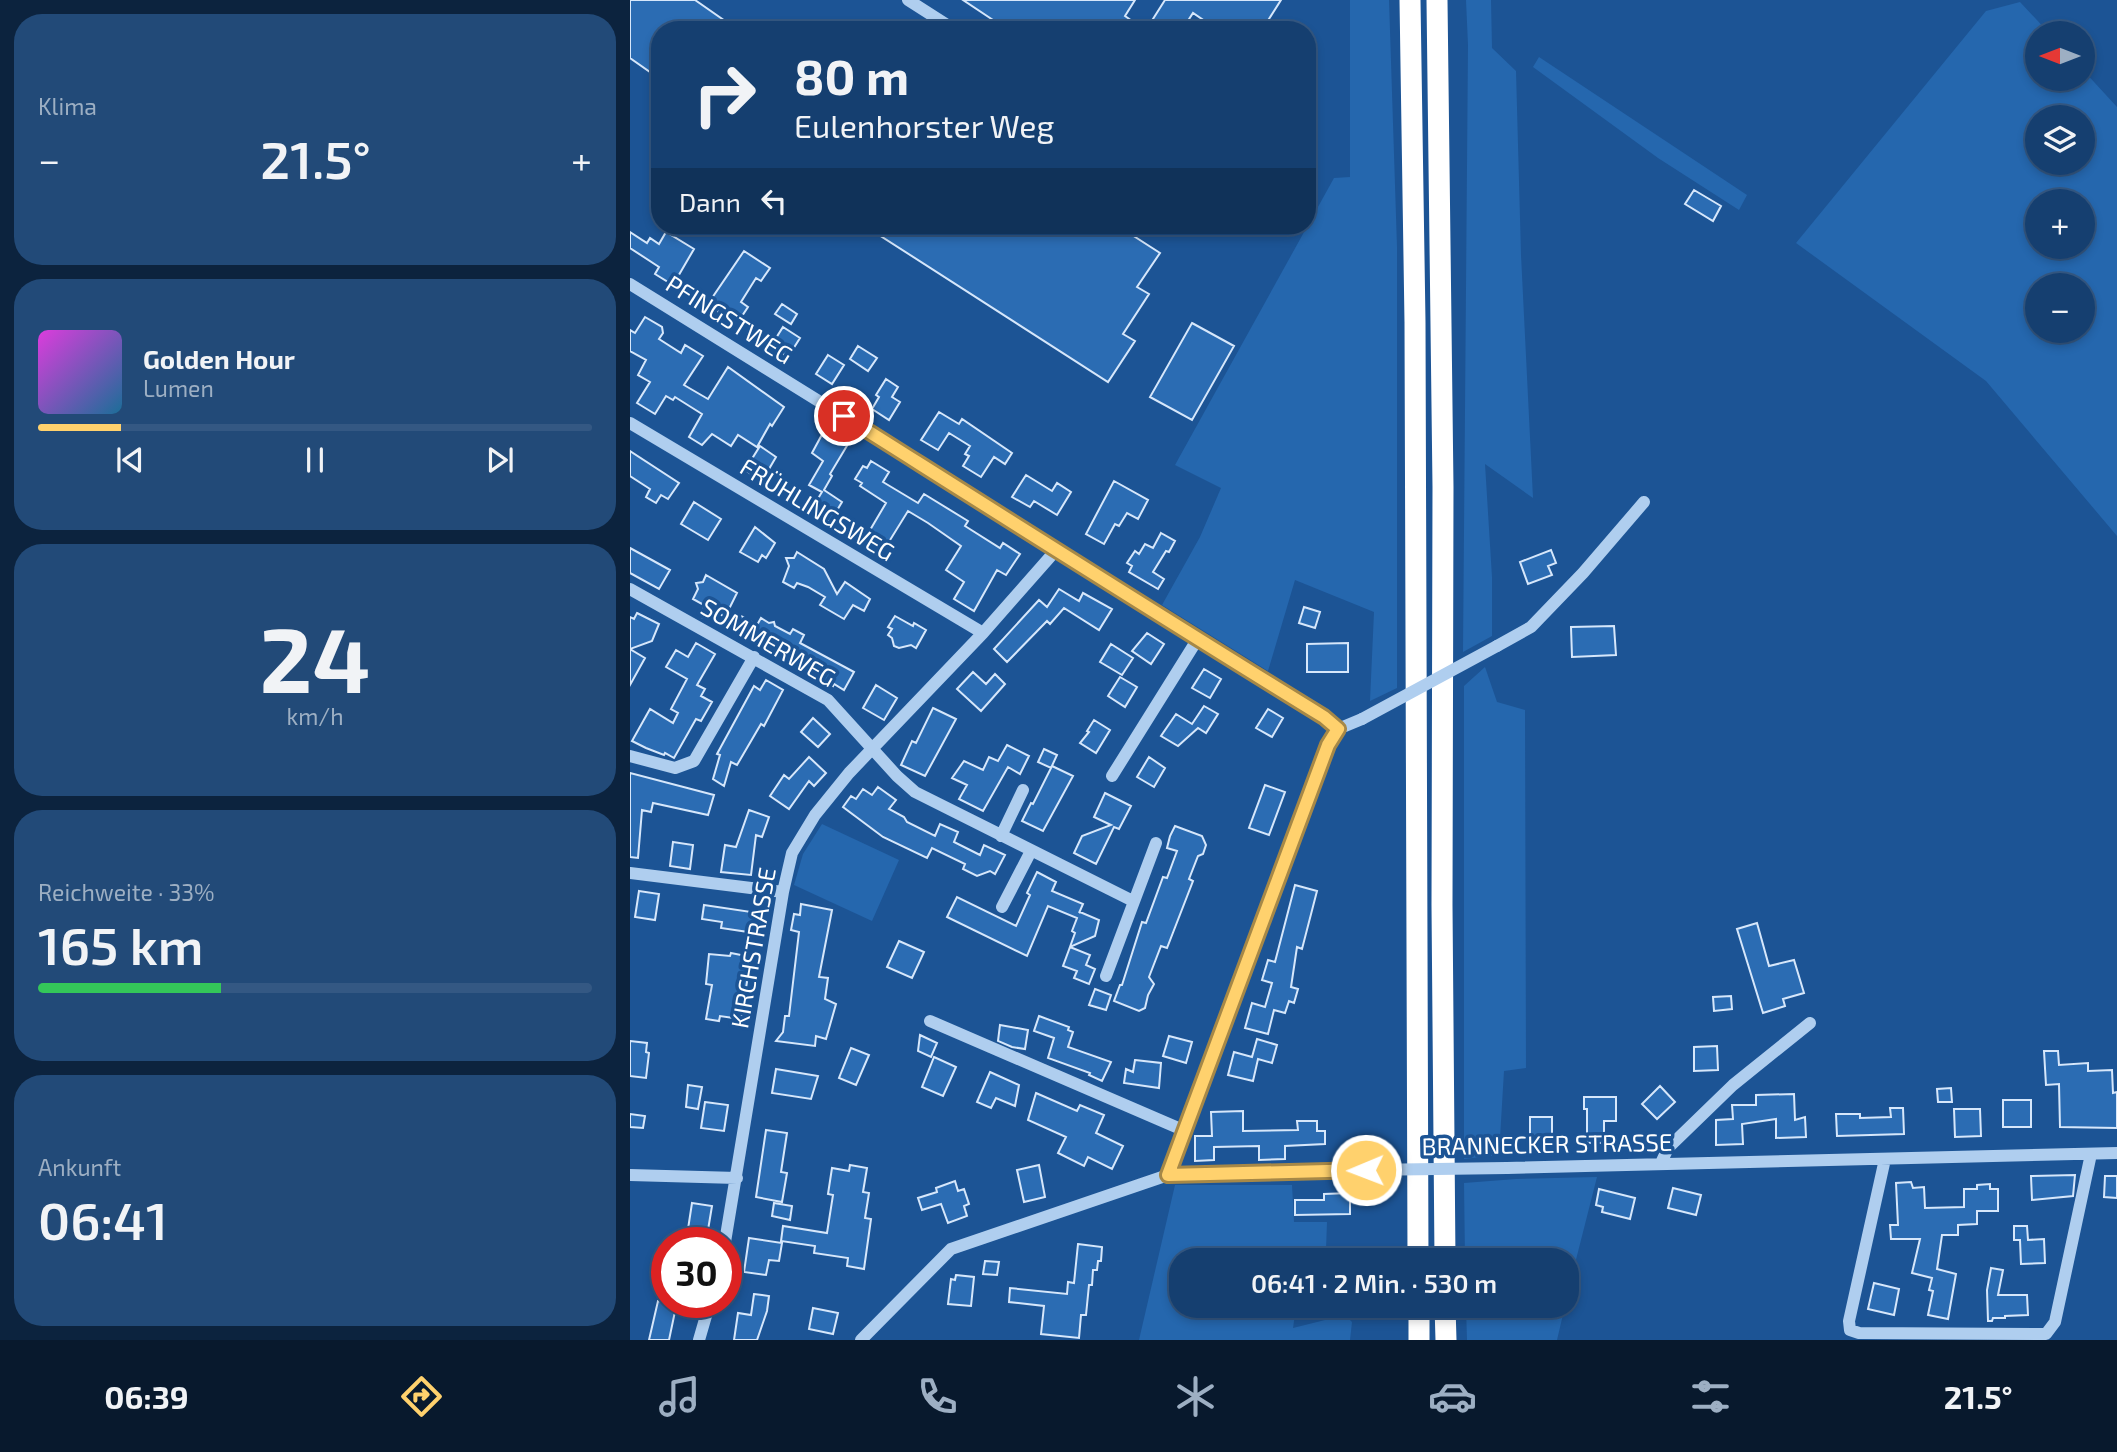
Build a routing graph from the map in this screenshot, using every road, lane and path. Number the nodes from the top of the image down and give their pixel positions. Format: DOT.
graph roads {
  1 [pos="1410,0"];
  2 [pos="1437,0"];
  3 [pos="910,1"];
  4 [pos="941,21"];
  5 [pos="630,284"];
  6 [pos="630,423"];
  7 [pos="1644,502"];
  8 [pos="1057,549"];
  9 [pos="631,592"];
  10 [pos="983,633"];
  11 [pos="1197,639"];
  12 [pos="754,657"];
  13 [pos="1338,729"];
  14 [pos="873,750"];
  15 [pos="630,756"];
  16 [pos="1112,776"];
  17 [pos="1023,789"];
  18 [pos="1001,836"];
  19 [pos="1156,843"];
  20 [pos="1031,852"];
  21 [pos="630,873"];
  22 [pos="783,892"];
  23 [pos="1133,901"];
  24 [pos="1002,907"];
  25 [pos="1106,976"];
  26 [pos="930,1021"];
  27 [pos="1810,1023"];
  28 [pos="1183,1130"];
  29 [pos="2117,1153"];
  30 [pos="2091,1154"];
  31 [pos="1885,1159"];
  32 [pos="1661,1164"];
  33 [pos="630,1175"];
  34 [pos="1168,1175"];
  35 [pos="737,1178"];
  36 [pos="728,1227"];
  37 [pos="1418,1248"];
  38 [pos="1445,1248"];
  39 [pos="705,1318"];
  40 [pos="1419,1318"];
  41 [pos="1445,1318"];
  42 [pos="699,1340"];
  43 [pos="861,1340"];
  44 [pos="1419,1340"];
  45 [pos="1446,1340"];
  1 -- 37 [label="highway"];
  2 -- 38 [label="highway"];
  3 -- 4 [label="street"];
  5 -- 8 [label="street, PFINGSTWEG"];
  6 -- 10 [label="street, FRÜHLINGSWEG"];
  7 -- 13 [label="street, bridge"];
  8 -- 10 [label="street, KIRCHSTRASSE"];
  8 -- 11 [label="street, PFINGSTWEG"];
  9 -- 12 [label="street, SOMMERWEG"];
  10 -- 14 [label="street, KIRCHSTRASSE"];
  11 -- 13 [label="street, PFINGSTWEG"];
  11 -- 16 [label="street"];
  12 -- 14 [label="street, SOMMERWEG"];
  12 -- 15 [label="street"];
  13 -- 28 [label="street"];
  14 -- 18 [label="street, SOMMERWEG"];
  14 -- 22 [label="street, KIRCHSTRASSE"];
  17 -- 18 [label="street"];
  18 -- 20 [label="street, SOMMERWEG"];
  19 -- 23 [label="street"];
  20 -- 23 [label="street, SOMMERWEG"];
  20 -- 24 [label="street"];
  21 -- 22 [label="street"];
  22 -- 35 [label="street, KIRCHSTRASSE"];
  23 -- 25 [label="street"];
  26 -- 28 [label="street"];
  27 -- 32 [label="street"];
  28 -- 34 [label="street"];
  29 -- 30 [label="street, BRANNECKER STRASSE"];
  30 -- 31 [label="street, BRANNECKER STRASSE"];
  30 -- 31 [label="street"];
  31 -- 32 [label="street, BRANNECKER STRASSE"];
  32 -- 34 [label="street, BRANNECKER STRASSE, bridge"];
  33 -- 35 [label="street"];
  34 -- 43 [label="street, BRANNECKER STRASSE"];
  35 -- 36 [label="street, KIRCHSTRASSE"];
  39 -- 42 [label="street"];
  40 -- 44 [label="highway"];
  41 -- 45 [label="highway"];
}
